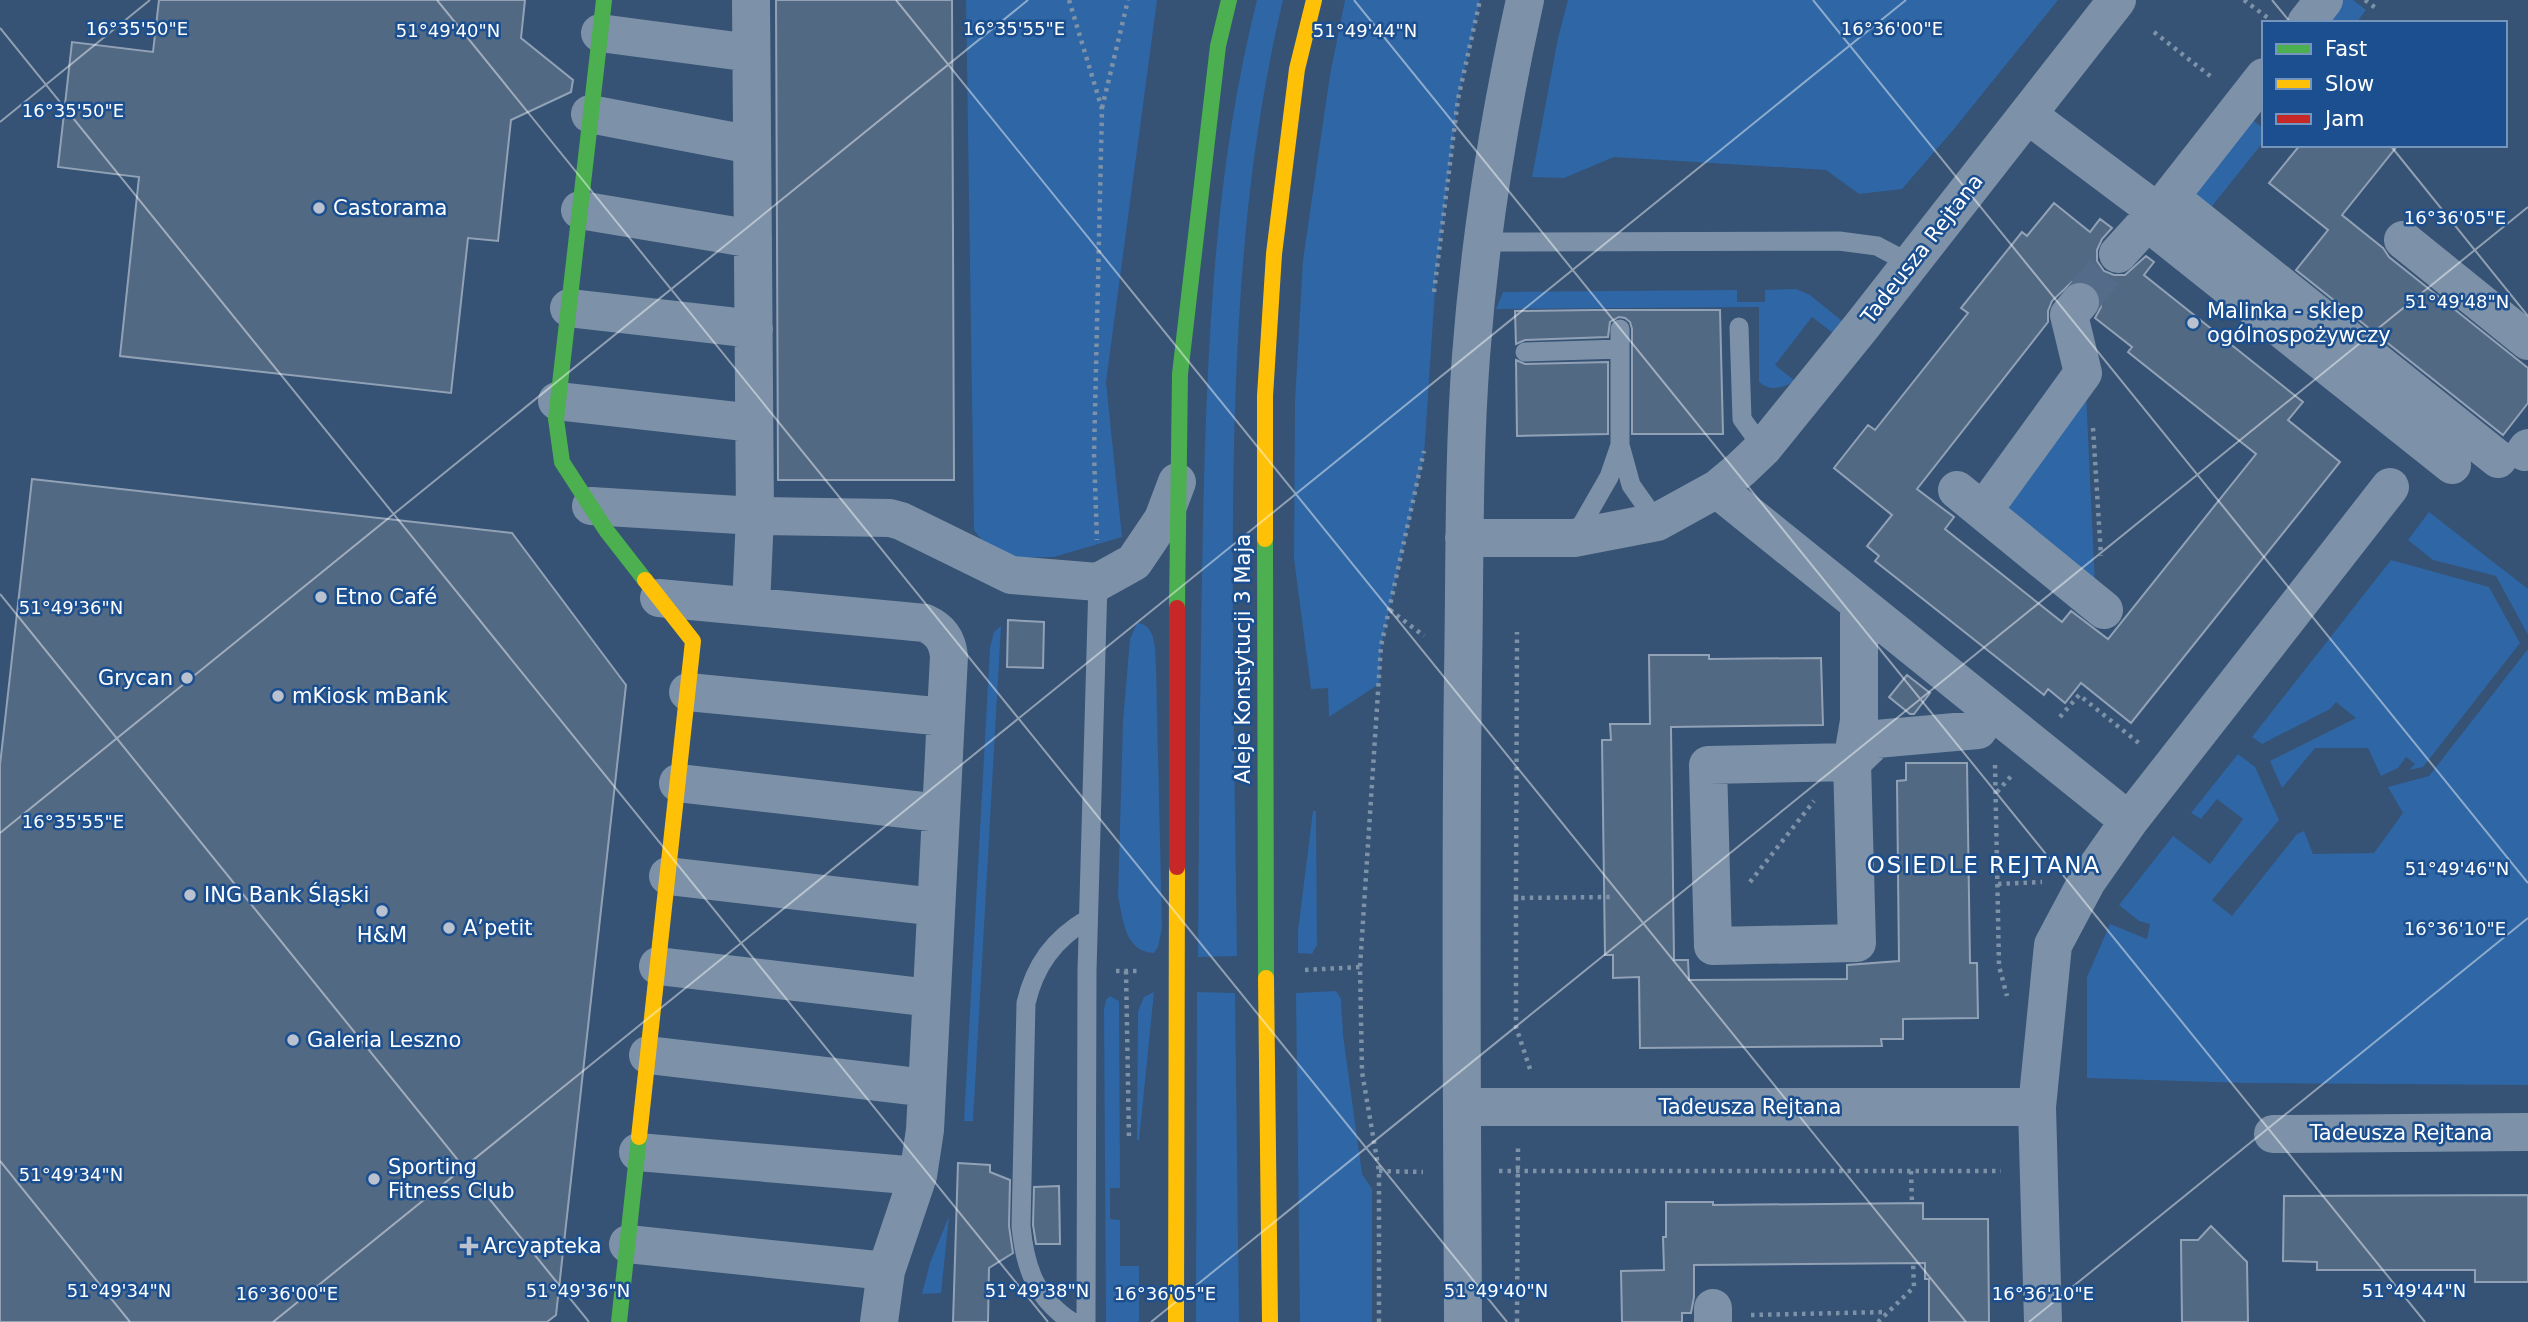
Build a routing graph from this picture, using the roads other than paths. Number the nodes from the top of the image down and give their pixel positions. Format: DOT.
graph roads {
  1 [pos="751,0"];
  2 [pos="1229,0"];
  3 [pos="1314,0"];
  4 [pos="1525,0"];
  5 [pos="2117,0"];
  6 [pos="2324,0"];
  7 [pos="602,16"];
  8 [pos="2308,21"];
  9 [pos="751,53"];
  10 [pos="2254,90"];
  11 [pos="590,114"];
  12 [pos="2028,115"];
  13 [pos="752,145"];
  14 [pos="2166,200"];
  15 [pos="580,210"];
  16 [pos="753,239"];
  17 [pos="2403,240"];
  18 [pos="1482,242"];
  19 [pos="2118,254"];
  20 [pos="1911,264"];
  21 [pos="2080,302"];
  22 [pos="569,307"];
  23 [pos="1739,327"];
  24 [pos="754,329"];
  25 [pos="1620,329"];
  26 [pos="2528,341"];
  27 [pos="1620,349"];
  28 [pos="1525,352"];
  29 [pos="558,401"];
  30 [pos="754,424"];
  31 [pos="1620,445"];
  32 [pos="1763,448"];
  33 [pos="2517,453"];
  34 [pos="2452,465"];
  35 [pos="1177,482"];
  36 [pos="2390,487"];
  37 [pos="1717,489"];
  38 [pos="591,506"];
  39 [pos="754,516"];
  40 [pos="1657,522"];
  41 [pos="1464,538"];
  42 [pos="1574,538"];
  43 [pos="1098,582"];
  44 [pos="659,598"];
  45 [pos="1859,604"];
  46 [pos="751,606"];
  47 [pos="2104,610"];
  48 [pos="688,692"];
  49 [pos="945,717"];
  50 [pos="1984,720"];
  51 [pos="1849,762"];
  52 [pos="678,783"];
  53 [pos="940,813"];
  54 [pos="2129,821"];
  55 [pos="668,876"];
  56 [pos="936,907"];
  57 [pos="1088,919"];
  58 [pos="658,966"];
  59 [pos="931,998"];
  60 [pos="648,1055"];
  61 [pos="927,1088"];
  62 [pos="1462,1107"];
  63 [pos="2037,1107"];
  64 [pos="2528,1132"];
  65 [pos="2273,1133"];
  66 [pos="638,1152"];
  67 [pos="918,1176"];
  68 [pos="628,1244"];
  69 [pos="886,1271"];
  70 [pos="619,1322"];
  71 [pos="879,1322"];
  72 [pos="1072,1322"];
  73 [pos="1086,1322"];
  74 [pos="1176,1322"];
  75 [pos="1270,1322"];
  76 [pos="1464,1322"];
  77 [pos="2043,1322"];
  1 -- 9 [label="street"];
  2 -- 35 [label="main road"];
  3 -- 75 [label="main road, Aleje Konstytucji 3 Maja"];
  4 -- 18 [label="street"];
  5 -- 12 [label="street, Tadeusza Rejtana"];
  6 -- 8 [label="street"];
  7 -- 9 [label="street"];
  7 -- 11 [label="main road"];
  9 -- 13 [label="street"];
  10 -- 14 [label="street"];
  11 -- 13 [label="street"];
  11 -- 15 [label="main road"];
  12 -- 14 [label="street"];
  12 -- 20 [label="street, Tadeusza Rejtana"];
  13 -- 16 [label="street"];
  14 -- 19 [label="street"];
  14 -- 33 [label="street"];
  14 -- 34 [label="street"];
  15 -- 16 [label="street"];
  15 -- 22 [label="main road"];
  16 -- 24 [label="street"];
  17 -- 26 [label="street"];
  18 -- 20 [label="lane"];
  18 -- 41 [label="street"];
  20 -- 32 [label="street, Tadeusza Rejtana"];
  21 -- 47 [label="street"];
  22 -- 24 [label="street"];
  22 -- 29 [label="main road"];
  23 -- 32 [label="lane"];
  24 -- 30 [label="street"];
  25 -- 27 [label="lane"];
  27 -- 28 [label="lane"];
  27 -- 31 [label="lane"];
  29 -- 30 [label="street"];
  29 -- 38 [label="main road"];
  30 -- 39 [label="street"];
  31 -- 40 [label="lane"];
  31 -- 42 [label="lane"];
  32 -- 37 [label="street, Tadeusza Rejtana"];
  35 -- 43 [label="street"];
  35 -- 74 [label="main road"];
  36 -- 54 [label="street"];
  37 -- 40 [label="street, Tadeusza Rejtana"];
  37 -- 45 [label="street"];
  38 -- 39 [label="street"];
  38 -- 44 [label="main road"];
  39 -- 43 [label="street"];
  39 -- 46 [label="street"];
  40 -- 42 [label="street, Tadeusza Rejtana"];
  41 -- 42 [label="street, Tadeusza Rejtana"];
  41 -- 62 [label="street"];
  43 -- 57 [label="lane"];
  44 -- 46 [label="street"];
  44 -- 48 [label="main road"];
  45 -- 50 [label="street"];
  45 -- 51 [label="street"];
  46 -- 49 [label="street"];
  48 -- 49 [label="street"];
  48 -- 52 [label="main road"];
  49 -- 53 [label="street"];
  50 -- 51 [label="street"];
  50 -- 54 [label="street"];
  51 -- 51 [label="street"];
  52 -- 53 [label="street"];
  52 -- 55 [label="main road"];
  53 -- 56 [label="street"];
  54 -- 63 [label="street"];
  55 -- 56 [label="street"];
  55 -- 58 [label="main road"];
  56 -- 59 [label="street"];
  57 -- 72 [label="lane"];
  57 -- 73 [label="lane"];
  58 -- 59 [label="street"];
  58 -- 60 [label="main road"];
  59 -- 61 [label="street"];
  60 -- 61 [label="street"];
  60 -- 66 [label="main road"];
  61 -- 67 [label="street"];
  62 -- 63 [label="street, Tadeusza Rejtana"];
  62 -- 76 [label="street"];
  63 -- 77 [label="street"];
  64 -- 65 [label="street, Tadeusza Rejtana"];
  66 -- 67 [label="street"];
  66 -- 68 [label="main road"];
  67 -- 69 [label="street"];
  68 -- 69 [label="street"];
  68 -- 70 [label="main road"];
  69 -- 71 [label="street"];
}
